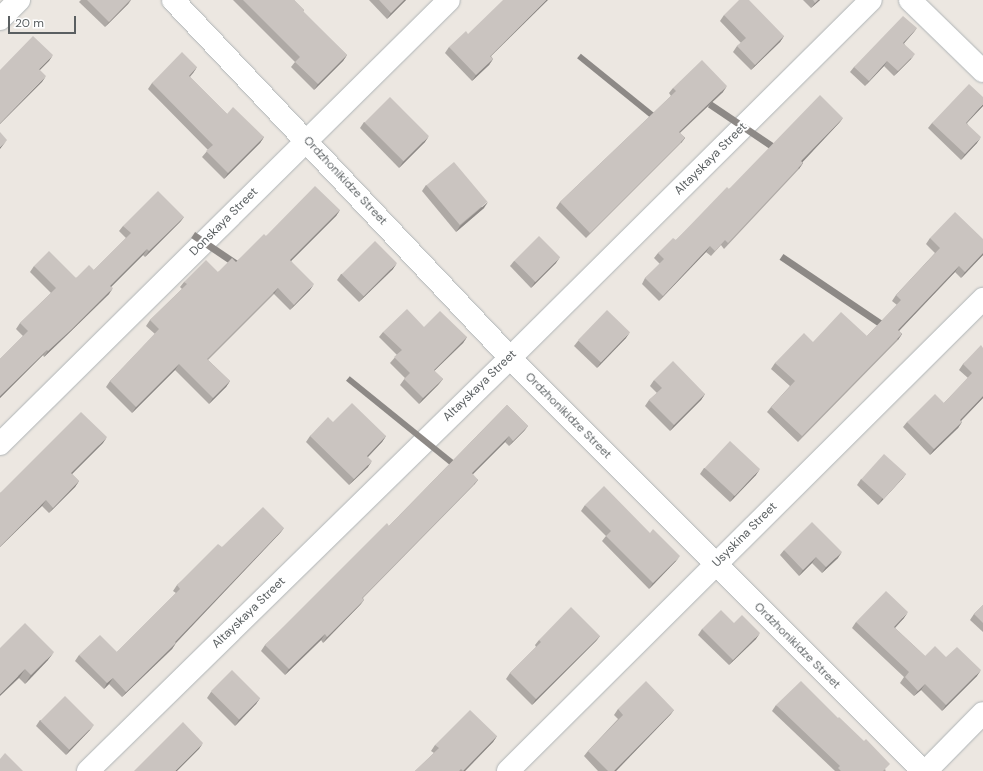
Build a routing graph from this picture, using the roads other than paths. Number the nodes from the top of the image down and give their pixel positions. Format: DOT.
graph roads {
  1 [pos="19,0"];
  2 [pos="172,0"];
  3 [pos="448,0"];
  4 [pos="871,0"];
  5 [pos="910,0"];
  6 [pos="0,19"];
  7 [pos="983,71"];
  8 [pos="306,141"];
  9 [pos="983,299"];
  10 [pos="510,358"];
  11 [pos="0,444"];
  12 [pos="716,565"];
  13 [pos="983,713"];
  14 [pos="88,771"];
  15 [pos="508,771"];
  16 [pos="924,771"];
  1 -- 6 [label="street"];
  2 -- 8 [label="street, Ordzhonikidze Street"];
  3 -- 8 [label="street, Donskaya Street"];
  4 -- 10 [label="street, Altayskaya Street"];
  5 -- 7 [label="street"];
  8 -- 10 [label="street, Ordzhonikidze Street"];
  8 -- 11 [label="street, Donskaya Street"];
  9 -- 12 [label="street, Usyskina Street"];
  10 -- 12 [label="street, Ordzhonikidze Street"];
  10 -- 14 [label="street, Altayskaya Street"];
  12 -- 15 [label="street, Usyskina Street"];
  12 -- 16 [label="street, Ordzhonikidze Street"];
  13 -- 16 [label="street"];
}
